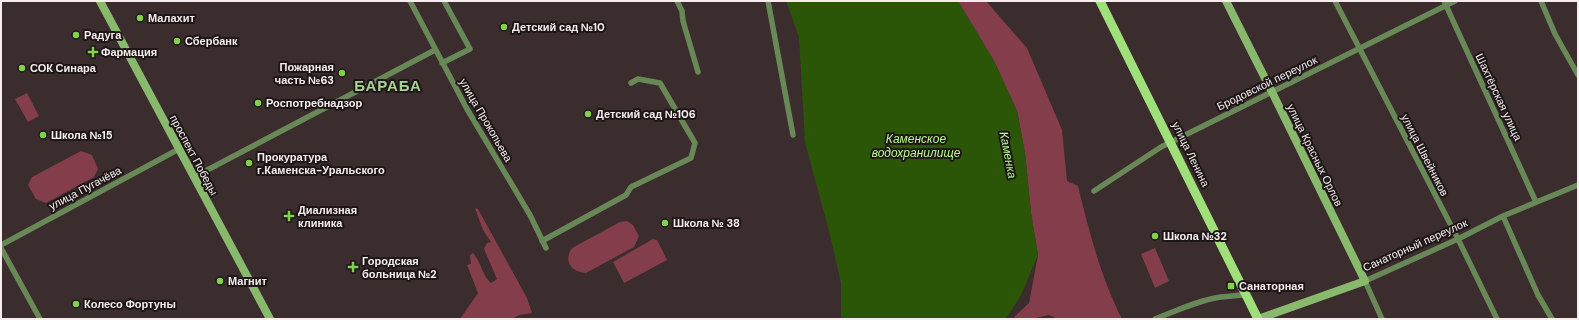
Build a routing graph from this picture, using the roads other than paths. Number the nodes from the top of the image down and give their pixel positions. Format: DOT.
graph roads {
  1 [pos="100,1"];
  2 [pos="410,1"];
  3 [pos="444,1"];
  4 [pos="677,1"];
  5 [pos="768,1"];
  6 [pos="1100,1"];
  7 [pos="1226,1"];
  8 [pos="1335,1"];
  9 [pos="1455,1"];
  10 [pos="1541,1"];
  11 [pos="1445,3"];
  12 [pos="1359,48"];
  13 [pos="435,50"];
  14 [pos="442,64"];
  15 [pos="698,72"];
  16 [pos="1578,75"];
  17 [pos="631,83"];
  18 [pos="1272,92"];
  19 [pos="794,135"];
  20 [pos="1171,142"];
  21 [pos="179,149"];
  22 [pos="194,177"];
  23 [pos="1578,185"];
  24 [pos="1094,191"];
  25 [pos="1536,202"];
  26 [pos="1502,216"];
  27 [pos="1458,239"];
  28 [pos="542,241"];
  29 [pos="1,247"];
  30 [pos="546,248"];
  31 [pos="1364,281"];
  32 [pos="1246,294"];
  33 [pos="40,319"];
  34 [pos="270,319"];
  35 [pos="1155,319"];
  36 [pos="1258,319"];
  37 [pos="1382,319"];
  38 [pos="1497,319"];
  39 [pos="1552,319"];
  1 -- 21 [label="street, проспект Победы"];
  2 -- 13 [label="street, улица Прокопьева"];
  3 -- 14 [label="street"];
  4 -- 15 [label="street"];
  5 -- 19 [label="street"];
  6 -- 20 [label="main road, улица Ленина"];
  7 -- 18 [label="street, улица Красных Орлов"];
  8 -- 12 [label="street, улица Швейников"];
  9 -- 11 [label="street, Бродовской переулок"];
  10 -- 16 [label="street"];
  11 -- 12 [label="street, Бродовской переулок"];
  11 -- 25 [label="street, Шахтёрская улица"];
  12 -- 18 [label="street, Бродовской переулок"];
  12 -- 27 [label="street, улица Швейников"];
  13 -- 14 [label="street, улица Прокопьева"];
  13 -- 22 [label="street"];
  14 -- 28 [label="street, улица Прокопьева"];
  17 -- 28 [label="street"];
  18 -- 20 [label="street, Бродовской переулок"];
  18 -- 31 [label="street, улица Красных Орлов"];
  20 -- 24 [label="street, Бродовской переулок"];
  20 -- 32 [label="main road, улица Ленина"];
  21 -- 22 [label="street, проспект Победы"];
  21 -- 29 [label="street, улица Пугачёва"];
  22 -- 34 [label="street, проспект Победы"];
  23 -- 25 [label="street, Санаторный переулок"];
  25 -- 26 [label="street, Санаторный переулок"];
  26 -- 27 [label="street, Санаторный переулок"];
  26 -- 39 [label="street"];
  27 -- 31 [label="street, Санаторный переулок"];
  27 -- 38 [label="street, улица Швейников"];
  28 -- 30 [label="street, улица Прокопьева"];
  29 -- 33 [label="street"];
  31 -- 36 [label="street, Санаторный переулок"];
  31 -- 37 [label="street, улица Красных Орлов"];
  32 -- 35 [label="street"];
  32 -- 36 [label="main road, улица Ленина"];
}
